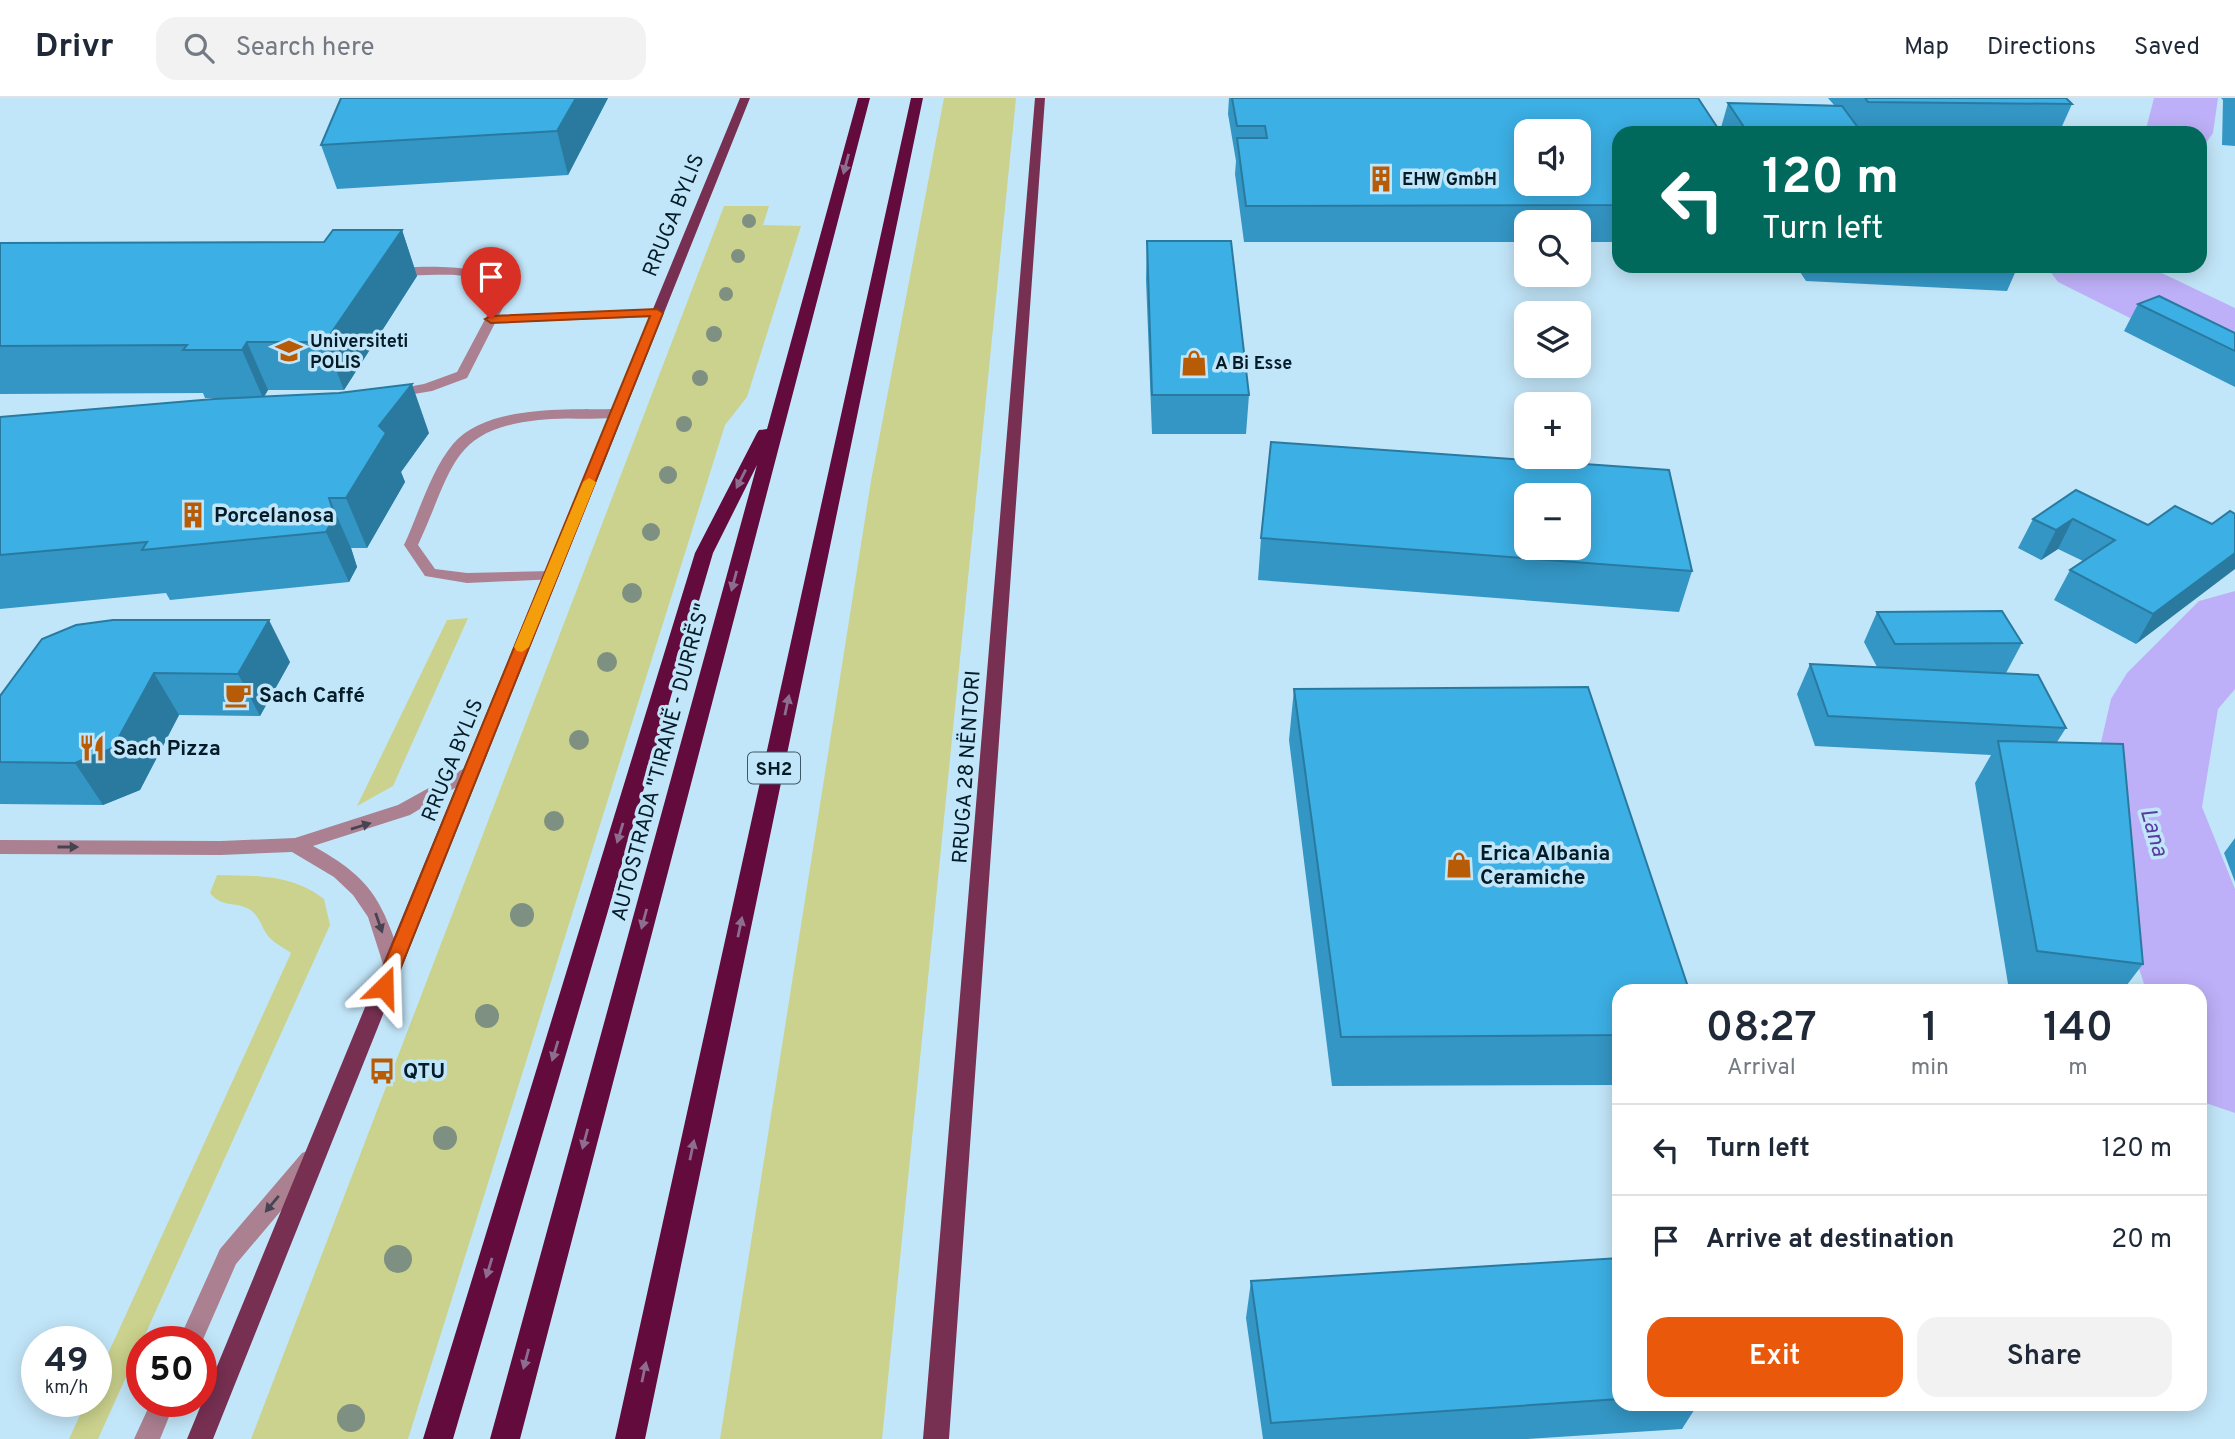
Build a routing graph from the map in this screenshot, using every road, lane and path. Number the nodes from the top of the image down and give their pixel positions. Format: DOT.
graph roads {
  1 [pos="745,98"];
  2 [pos="864,98"];
  3 [pos="917,98"];
  4 [pos="1040,98"];
  5 [pos="382,270"];
  6 [pos="657,313"];
  7 [pos="491,319"];
  8 [pos="377,396"];
  9 [pos="783,397"];
  10 [pos="617,413"];
  11 [pos="551,576"];
  12 [pos="472,771"];
  13 [pos="295,845"];
  14 [pos="0,847"];
  15 [pos="393,964"];
  16 [pos="317,1152"];
  17 [pos="197,1326"];
  18 [pos="157,1417"];
  19 [pos="147,1439"];
  20 [pos="200,1439"];
  21 [pos="438,1439"];
  22 [pos="505,1439"];
  23 [pos="630,1439"];
  24 [pos="936,1439"];
  1 -- 6 [label="main road, RRUGA BYLIS"];
  2 -- 9 [label="highway, AUTOSTRADA \"TIRANË - DURRËS\", one-way"];
  23 -- 3 [label="highway, SH2, one-way"];
  4 -- 24 [label="main road, RRUGA 28 NËNTORI"];
  5 -- 7 [label="lane"];
  6 -- 7 [label="lane"];
  6 -- 10 [label="main road, RRUGA BYLIS"];
  7 -- 8 [label="lane"];
  9 -- 21 [label="highway, one-way"];
  9 -- 22 [label="highway, AUTOSTRADA \"TIRANË - DURRËS\", one-way"];
  10 -- 11 [label="main road, RRUGA BYLIS"];
  10 -- 11 [label="lane"];
  11 -- 12 [label="main road, RRUGA BYLIS"];
  13 -- 12 [label="lane, one-way"];
  12 -- 15 [label="main road, RRUGA BYLIS"];
  14 -- 13 [label="lane, one-way"];
  13 -- 15 [label="lane, one-way"];
  15 -- 16 [label="main road, RRUGA BYLIS"];
  16 -- 17 [label="lane, one-way"];
  16 -- 20 [label="main road, RRUGA BYLIS"];
  18 -- 19 [label="lane"];
}
